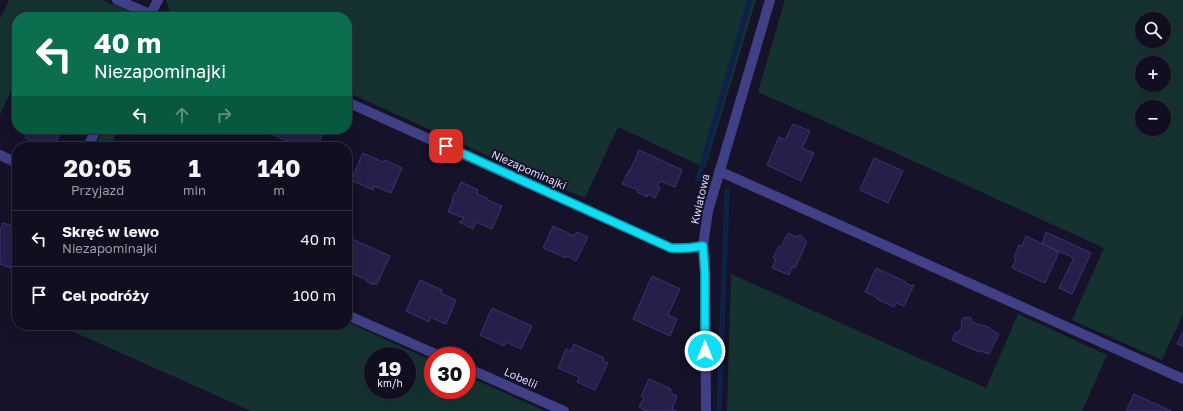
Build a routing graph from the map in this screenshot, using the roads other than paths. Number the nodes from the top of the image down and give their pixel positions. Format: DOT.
graph roads {
  1 [pos="117,0"];
  2 [pos="158,0"];
  3 [pos="770,0"];
  4 [pos="143,12"];
  5 [pos="154,12"];
  6 [pos="352,104"];
  7 [pos="0,155"];
  8 [pos="12,161"];
  9 [pos="720,171"];
  10 [pos="703,246"];
  11 [pos="352,317"];
  12 [pos="424,349"];
  13 [pos="476,372"];
  14 [pos="1183,379"];
  15 [pos="564,411"];
  16 [pos="706,411"];
  1 -- 4 [label="street"];
  2 -- 5 [label="street"];
  3 -- 9 [label="street, Kwiatowa"];
  6 -- 10 [label="street, Niezapominajki"];
  7 -- 8 [label="street"];
  9 -- 10 [label="street, Kwiatowa"];
  9 -- 14 [label="street"];
  10 -- 16 [label="street, Kwiatowa"];
  11 -- 12 [label="street"];
  13 -- 15 [label="street, Lobelii"];
}
